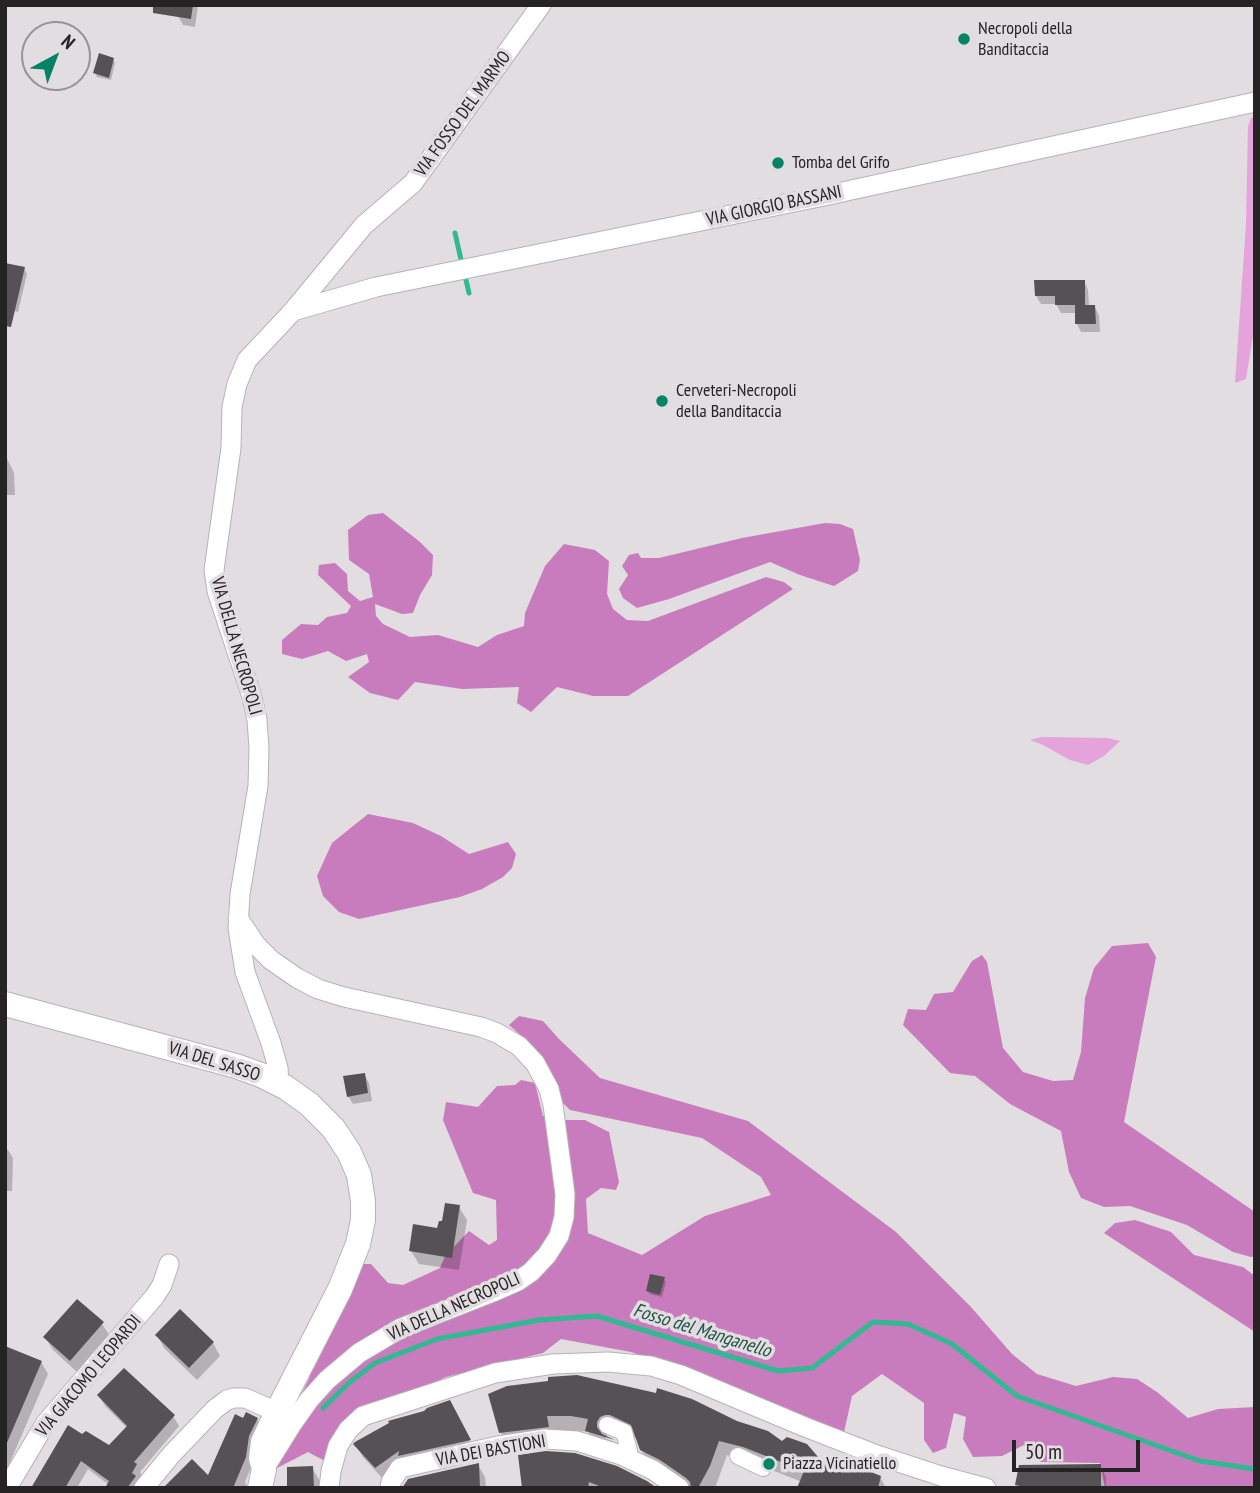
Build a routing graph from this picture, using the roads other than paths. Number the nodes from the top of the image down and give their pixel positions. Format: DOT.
graph roads {
  1 [pos="541,5"];
  2 [pos="1255,102"];
  3 [pos="293,311"];
  4 [pos="237,917"];
  5 [pos="5,1004"];
  6 [pos="279,1084"];
  7 [pos="169,1264"];
  8 [pos="277,1412"];
  9 [pos="607,1425"];
  10 [pos="738,1456"];
  11 [pos="631,1459"];
  12 [pos="763,1468"];
  13 [pos="262,1478"];
  14 [pos="7,1488"];
  15 [pos="144,1488"];
  16 [pos="329,1488"];
  17 [pos="390,1488"];
  18 [pos="679,1488"];
  19 [pos="986,1488"];
  1 -- 3 [label="street, VIA FOSSO DEL MARMO"];
  2 -- 3 [label="street, VIA GIORGIO BASSANI"];
  3 -- 4 [label="street, VIA DELLA NECROPOLI"];
  4 -- 6 [label="street, VIA DELLA NECROPOLI"];
  4 -- 13 [label="street, VIA DELLA NECROPOLI"];
  5 -- 6 [label="street, VIA DEL SASSO"];
  6 -- 8 [label="street, VIA DEL SASSO"];
  7 -- 14 [label="street, VIA GIACOMO LEOPARDI"];
  8 -- 13 [label="street, VIA DEL SASSO"];
  8 -- 15 [label="street"];
  9 -- 11 [label="street"];
  10 -- 12 [label="street"];
  11 -- 17 [label="street, VIA DEI BASTIONI"];
  11 -- 18 [label="street, VIA DEI BASTIONI"];
  16 -- 19 [label="street"];
}
